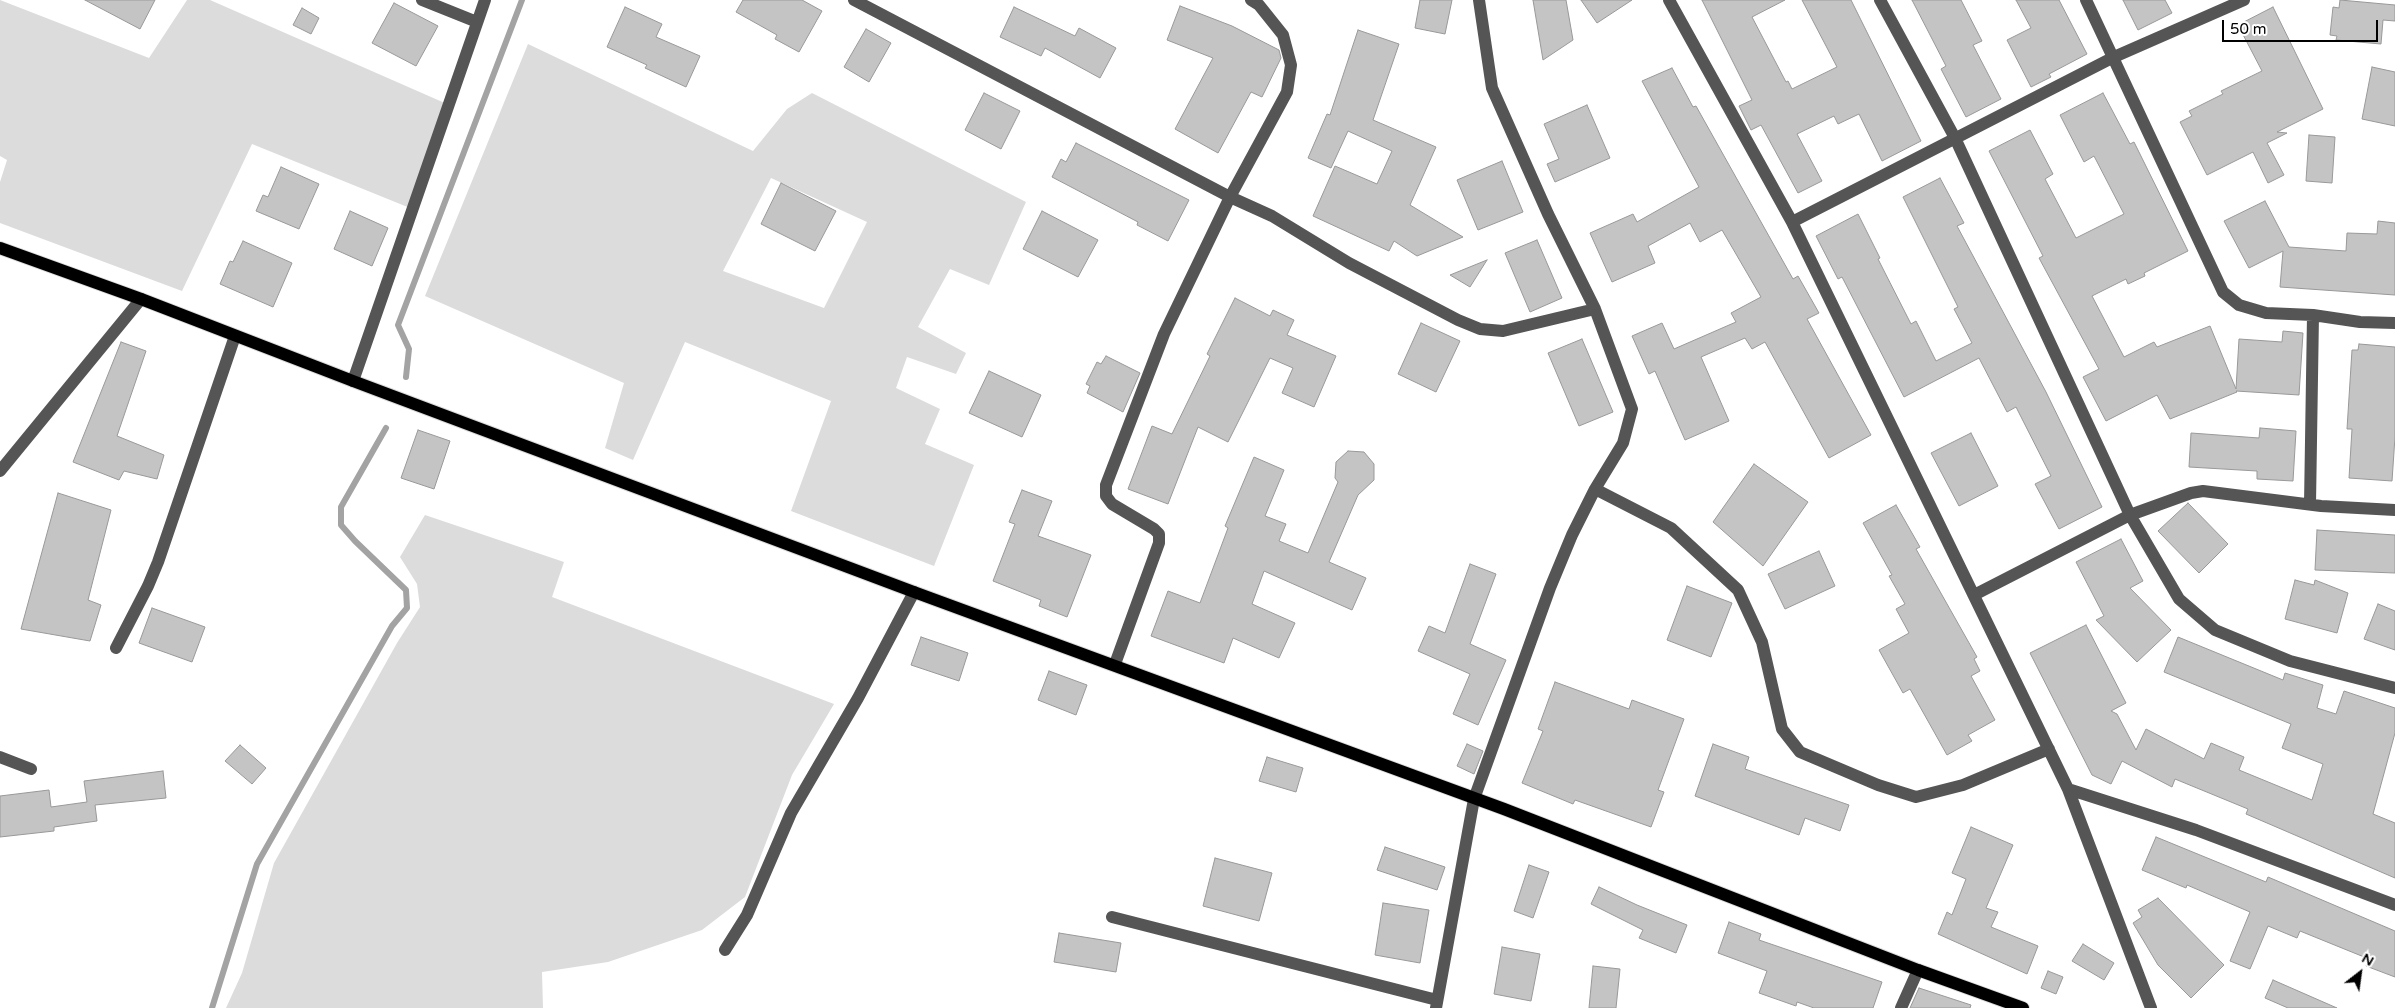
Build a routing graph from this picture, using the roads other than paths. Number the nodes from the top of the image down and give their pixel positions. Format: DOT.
graph roads {
  1 [pos="422,0"];
  2 [pos="485,0"];
  3 [pos="854,0"];
  4 [pos="1251,0"];
  5 [pos="1479,0"];
  6 [pos="1669,0"];
  7 [pos="1880,0"];
  8 [pos="2086,0"];
  9 [pos="2244,0"];
  10 [pos="477,22"];
  11 [pos="2114,57"];
  12 [pos="1955,138"];
  13 [pos="1230,196"];
  14 [pos="1792,222"];
  15 [pos="0,248"];
  16 [pos="141,299"];
  17 [pos="1595,309"];
  18 [pos="2314,316"];
  19 [pos="2395,323"];
  20 [pos="235,336"];
  21 [pos="353,381"];
  22 [pos="0,471"];
  23 [pos="1595,490"];
  24 [pos="2310,504"];
  25 [pos="2395,510"];
  26 [pos="2130,515"];
  27 [pos="914,592"];
  28 [pos="1974,595"];
  29 [pos="116,648"];
  30 [pos="1115,664"];
  31 [pos="2395,688"];
  32 [pos="2048,748"];
  33 [pos="0,757"];
  34 [pos="31,769"];
  35 [pos="2068,788"];
  36 [pos="1474,799"];
  37 [pos="2395,905"];
  38 [pos="1112,917"];
  39 [pos="725,950"];
  40 [pos="1918,970"];
  41 [pos="1436,1004"];
  42 [pos="1901,1008"];
  43 [pos="2023,1008"];
  44 [pos="2151,1008"];
  1 -- 10 [label="street"];
  2 -- 10 [label="street"];
  3 -- 13 [label="street"];
  4 -- 13 [label="street"];
  5 -- 17 [label="street"];
  6 -- 14 [label="street"];
  7 -- 12 [label="street"];
  8 -- 11 [label="street"];
  9 -- 11 [label="street"];
  10 -- 21 [label="street"];
  11 -- 12 [label="street"];
  11 -- 18 [label="street"];
  12 -- 14 [label="street"];
  12 -- 26 [label="street"];
  13 -- 17 [label="street"];
  13 -- 30 [label="street"];
  14 -- 28 [label="street"];
  15 -- 16 [label="main road"];
  16 -- 20 [label="main road"];
  16 -- 22 [label="street"];
  17 -- 23 [label="street"];
  18 -- 19 [label="street"];
  18 -- 24 [label="street"];
  20 -- 21 [label="main road"];
  20 -- 29 [label="street"];
  21 -- 27 [label="main road"];
  23 -- 32 [label="street"];
  23 -- 36 [label="street"];
  24 -- 25 [label="street"];
  24 -- 26 [label="street"];
  26 -- 28 [label="street"];
  26 -- 31 [label="street"];
  27 -- 30 [label="main road"];
  27 -- 39 [label="street"];
  28 -- 32 [label="street"];
  30 -- 36 [label="main road"];
  32 -- 35 [label="street"];
  33 -- 34 [label="street"];
  35 -- 37 [label="street"];
  35 -- 44 [label="street"];
  36 -- 40 [label="main road"];
  36 -- 41 [label="street"];
  38 -- 41 [label="street"];
  40 -- 42 [label="street"];
  40 -- 43 [label="main road"];
}
